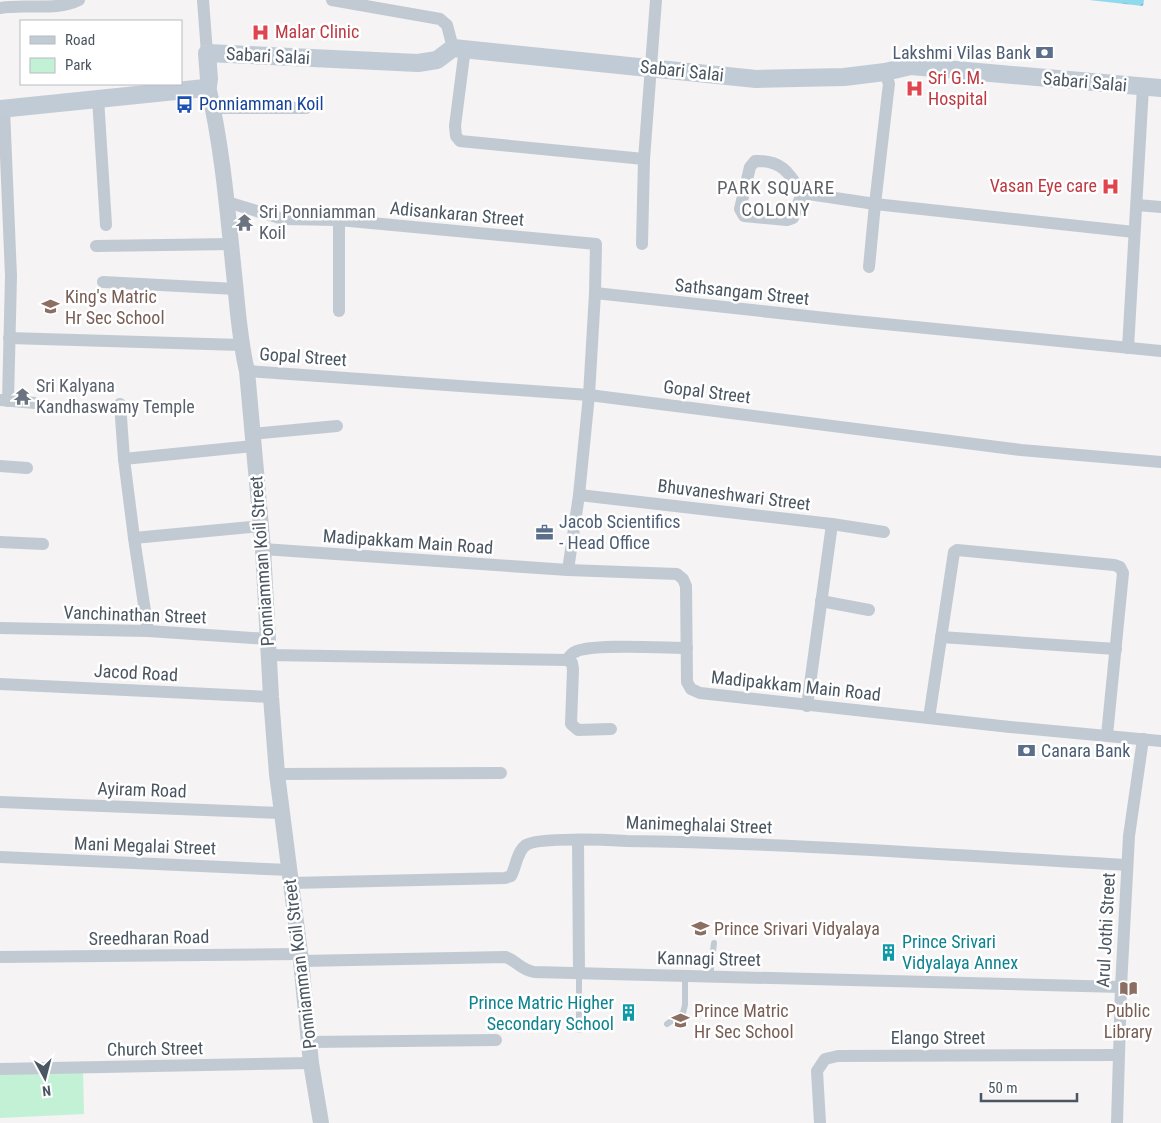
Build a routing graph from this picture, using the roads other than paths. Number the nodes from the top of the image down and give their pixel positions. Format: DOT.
graph roads {
  1 [pos="79,0"];
  2 [pos="203,0"];
  3 [pos="332,0"];
  4 [pos="656,0"];
  5 [pos="0,8"];
  6 [pos="459,48"];
  7 [pos="207,53"];
  8 [pos="651,68"];
  9 [pos="885,72"];
  10 [pos="208,86"];
  11 [pos="1143,87"];
  12 [pos="1161,88"];
  13 [pos="98,98"];
  14 [pos="213,108"];
  15 [pos="306,108"];
  16 [pos="2,109"];
  17 [pos="644,159"];
  18 [pos="802,193"];
  19 [pos="227,202"];
  20 [pos="875,204"];
  21 [pos="1136,205"];
  22 [pos="1161,207"];
  23 [pos="339,220"];
  24 [pos="106,226"];
  25 [pos="1134,232"];
  26 [pos="231,244"];
  27 [pos="642,244"];
  28 [pos="96,246"];
  29 [pos="869,267"];
  30 [pos="104,282"];
  31 [pos="236,288"];
  32 [pos="595,293"];
  33 [pos="339,311"];
  34 [pos="9,338"];
  35 [pos="241,345"];
  36 [pos="1128,348"];
  37 [pos="1161,351"];
  38 [pos="247,371"];
  39 [pos="589,395"];
  40 [pos="4,400"];
  41 [pos="35,403"];
  42 [pos="120,404"];
  43 [pos="337,426"];
  44 [pos="252,440"];
  45 [pos="124,459"];
  46 [pos="1161,462"];
  47 [pos="0,466"];
  48 [pos="27,468"];
  49 [pos="579,495"];
  50 [pos="832,524"];
  51 [pos="261,526"];
  52 [pos="884,532"];
  53 [pos="134,538"];
  54 [pos="0,542"];
  55 [pos="43,544"];
  56 [pos="263,550"];
  57 [pos="568,570"];
  58 [pos="821,601"];
  59 [pos="870,610"];
  60 [pos="0,628"];
  61 [pos="148,631"];
  62 [pos="942,637"];
  63 [pos="268,647"];
  64 [pos="687,648"];
  65 [pos="1116,649"];
  66 [pos="567,660"];
  67 [pos="0,684"];
  68 [pos="270,697"];
  69 [pos="807,706"];
  70 [pos="929,718"];
  71 [pos="611,729"];
  72 [pos="1107,735"];
  73 [pos="1143,739"];
  74 [pos="1161,741"];
  75 [pos="500,773"];
  76 [pos="277,774"];
  77 [pos="0,802"];
  78 [pos="282,813"];
  79 [pos="578,840"];
  80 [pos="0,856"];
  81 [pos="1127,865"];
  82 [pos="290,876"];
  83 [pos="714,943"];
  84 [pos="0,957"];
  85 [pos="300,957"];
  86 [pos="579,974"];
  87 [pos="685,976"];
  88 [pos="710,977"];
  89 [pos="1121,987"];
  90 [pos="667,1024"];
  91 [pos="579,1030"];
  92 [pos="496,1040"];
  93 [pos="309,1042"];
  94 [pos="1118,1055"];
  95 [pos="311,1063"];
  96 [pos="0,1069"];
  97 [pos="321,1123"];
  98 [pos="820,1123"];
  99 [pos="1116,1123"];
  1 -- 5 [label="street"];
  2 -- 7 [label="street, Ponniamman Koil Street"];
  3 -- 6 [label="street"];
  4 -- 8 [label="street"];
  6 -- 7 [label="main road, Sabari Salai"];
  6 -- 8 [label="main road, Sabari Salai"];
  6 -- 17 [label="street"];
  7 -- 10 [label="main road, Ponniamman Koil Street"];
  8 -- 9 [label="main road, Sabari Salai"];
  8 -- 17 [label="street"];
  9 -- 11 [label="main road, Sabari Salai"];
  9 -- 20 [label="street"];
  10 -- 13 [label="main road"];
  10 -- 14 [label="street, Ponniamman Koil Street"];
  11 -- 12 [label="main road, Sabari Salai"];
  11 -- 21 [label="street"];
  13 -- 16 [label="main road"];
  13 -- 24 [label="street"];
  14 -- 15 [label="street"];
  14 -- 19 [label="street, Ponniamman Koil Street"];
  16 -- 34 [label="street"];
  17 -- 27 [label="street"];
  18 -- 18 [label="street"];
  18 -- 20 [label="street"];
  19 -- 23 [label="street, Adisankaran Street"];
  19 -- 26 [label="street, Ponniamman Koil Street"];
  20 -- 25 [label="street"];
  20 -- 29 [label="street"];
  21 -- 22 [label="street"];
  21 -- 25 [label="street"];
  23 -- 32 [label="street, Adisankaran Street"];
  23 -- 33 [label="street"];
  25 -- 36 [label="street"];
  26 -- 28 [label="street"];
  26 -- 31 [label="street, Ponniamman Koil Street"];
  30 -- 31 [label="street"];
  31 -- 35 [label="street, Ponniamman Koil Street"];
  32 -- 36 [label="street, Sathsangam Street"];
  32 -- 39 [label="street"];
  34 -- 35 [label="street"];
  34 -- 40 [label="street"];
  35 -- 38 [label="street, Ponniamman Koil Street"];
  36 -- 37 [label="street, Sathsangam Street"];
  38 -- 39 [label="street, Gopal Street"];
  38 -- 44 [label="street, Ponniamman Koil Street"];
  39 -- 46 [label="street, Gopal Street"];
  39 -- 49 [label="street"];
  40 -- 41 [label="street"];
  42 -- 45 [label="street"];
  43 -- 44 [label="street"];
  44 -- 45 [label="street"];
  44 -- 51 [label="street, Ponniamman Koil Street"];
  45 -- 53 [label="street"];
  47 -- 48 [label="street"];
  49 -- 50 [label="street, Bhuvaneshwari Street"];
  49 -- 57 [label="street"];
  50 -- 52 [label="street, Bhuvaneshwari Street"];
  50 -- 58 [label="street"];
  51 -- 53 [label="street"];
  51 -- 56 [label="street, Ponniamman Koil Street"];
  53 -- 61 [label="street"];
  54 -- 55 [label="street"];
  56 -- 57 [label="street, Madipakkam Main Road"];
  56 -- 63 [label="street, Ponniamman Koil Street"];
  57 -- 64 [label="street, Madipakkam Main Road"];
  58 -- 59 [label="street"];
  58 -- 69 [label="street"];
  60 -- 61 [label="street, Vanchinathan Street"];
  61 -- 63 [label="street, Vanchinathan Street"];
  62 -- 65 [label="street"];
  62 -- 65 [label="street"];
  62 -- 70 [label="street"];
  63 -- 66 [label="street, Vanchinathan Street"];
  63 -- 68 [label="street, Ponniamman Koil Street"];
  64 -- 66 [label="street"];
  64 -- 69 [label="street, Madipakkam Main Road"];
  65 -- 72 [label="street"];
  66 -- 71 [label="street"];
  67 -- 68 [label="street, Jacod Road"];
  68 -- 76 [label="street, Ponniamman Koil Street"];
  69 -- 70 [label="street, Madipakkam Main Road"];
  70 -- 72 [label="street, Madipakkam Main Road"];
  72 -- 73 [label="street, Madipakkam Main Road"];
  73 -- 74 [label="street, Madipakkam Main Road"];
  73 -- 81 [label="street, Arul Jothi Street"];
  75 -- 76 [label="street"];
  76 -- 78 [label="street, Ponniamman Koil Street"];
  77 -- 78 [label="street, Ayiram Road"];
  78 -- 82 [label="street, Ponniamman Koil Street"];
  79 -- 81 [label="street, Manimeghalai Street"];
  79 -- 82 [label="street, Manimeghalai Street"];
  79 -- 86 [label="street"];
  80 -- 82 [label="street, Mani Megalai Street"];
  81 -- 89 [label="street, Arul Jothi Street"];
  82 -- 85 [label="street, Ponniamman Koil Street"];
  83 -- 88 [label="lane"];
  84 -- 85 [label="street, Sreedharan Road"];
  85 -- 86 [label="street, Kannagi Street"];
  85 -- 93 [label="street, Ponniamman Koil Street"];
  86 -- 87 [label="street, Kannagi Street"];
  86 -- 91 [label="lane"];
  87 -- 88 [label="street, Kannagi Street"];
  87 -- 90 [label="lane"];
  88 -- 89 [label="street, Kannagi Street"];
  89 -- 94 [label="street, Arul Jothi Street"];
  92 -- 93 [label="street"];
  93 -- 95 [label="street, Ponniamman Koil Street"];
  94 -- 98 [label="street, Elango Street"];
  94 -- 99 [label="street, Arul Jothi Street"];
  95 -- 96 [label="street, Church Street"];
  95 -- 97 [label="street, Ponniamman Koil Street"];
}
